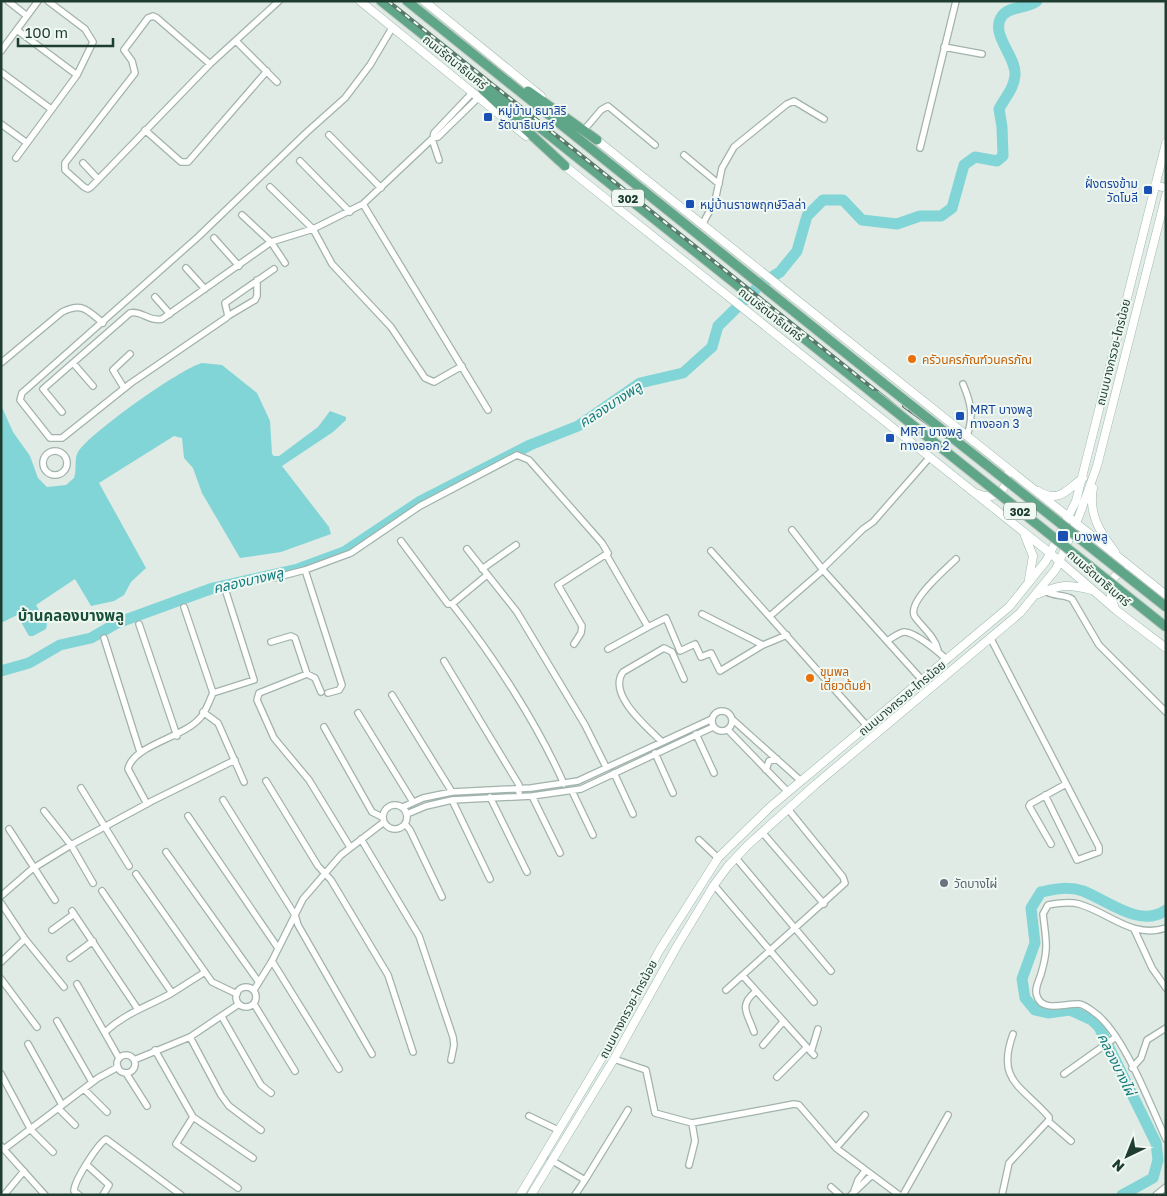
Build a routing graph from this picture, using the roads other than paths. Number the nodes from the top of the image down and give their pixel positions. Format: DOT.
graph roads {
  1 [pos="8,1"];
  2 [pos="38,1"];
  3 [pos="48,1"];
  4 [pos="279,1"];
  5 [pos="360,1"];
  6 [pos="381,1"];
  7 [pos="407,1"];
  8 [pos="424,1"];
  9 [pos="956,1"];
  10 [pos="27,16"];
  11 [pos="392,28"];
  12 [pos="17,30"];
  13 [pos="446,33"];
  14 [pos="236,41"];
  15 [pos="436,46"];
  16 [pos="944,47"];
  17 [pos="2,49"];
  18 [pos="982,54"];
  19 [pos="210,64"];
  20 [pos="267,71"];
  21 [pos="1,72"];
  22 [pos="77,74"];
  23 [pos="277,82"];
  24 [pos="476,95"];
  25 [pos="51,109"];
  26 [pos="824,119"];
  27 [pos="1,124"];
  28 [pos="146,130"];
  29 [pos="584,130"];
  30 [pos="329,135"];
  31 [pos="432,138"];
  32 [pos="596,140"];
  33 [pos="27,143"];
  34 [pos="1166,143"];
  35 [pos="655,145"];
  36 [pos="920,148"];
  37 [pos="684,155"];
  38 [pos="16,158"];
  39 [pos="439,160"];
  40 [pos="300,161"];
  41 [pos="83,162"];
  42 [pos="564,166"];
  43 [pos="98,179"];
  44 [pos="719,184"];
  45 [pos="1155,185"];
  46 [pos="270,187"];
  47 [pos="381,188"];
  48 [pos="1166,188"];
  49 [pos="1166,194"];
  50 [pos="363,204"];
  51 [pos="350,212"];
  52 [pos="242,215"];
  53 [pos="702,225"];
  54 [pos="313,229"];
  55 [pos="214,238"];
  56 [pos="272,242"];
  57 [pos="285,263"];
  58 [pos="239,266"];
  59 [pos="186,268"];
  60 [pos="274,269"];
  61 [pos="257,280"];
  62 [pos="205,290"];
  63 [pos="156,297"];
  64 [pos="170,314"];
  65 [pos="228,316"];
  66 [pos="103,323"];
  67 [pos="130,354"];
  68 [pos="1,363"];
  69 [pos="73,363"];
  70 [pos="462,366"];
  71 [pos="963,384"];
  72 [pos="93,386"];
  73 [pos="124,388"];
  74 [pos="488,410"];
  75 [pos="62,412"];
  76 [pos="967,436"];
  77 [pos="53,440"];
  78 [pos="53,451"];
  79 [pos="930,457"];
  80 [pos="998,461"];
  81 [pos="1096,466"];
  82 [pos="1017,478"];
  83 [pos="1083,478"];
  84 [pos="971,490"];
  85 [pos="1069,519"];
  86 [pos="1076,525"];
  87 [pos="792,530"];
  88 [pos="1023,532"];
  89 [pos="401,541"];
  90 [pos="516,545"];
  91 [pos="467,549"];
  92 [pos="711,551"];
  93 [pos="1050,553"];
  94 [pos="607,556"];
  95 [pos="956,558"];
  96 [pos="1060,562"];
  97 [pos="1123,562"];
  98 [pos="482,569"];
  99 [pos="823,569"];
  100 [pos="305,570"];
  101 [pos="1140,574"];
  102 [pos="487,575"];
  103 [pos="274,578"];
  104 [pos="1032,578"];
  105 [pos="1045,587"];
  106 [pos="1094,590"];
  107 [pos="226,592"];
  108 [pos="1166,595"];
  109 [pos="452,604"];
  110 [pos="184,607"];
  111 [pos="1166,607"];
  112 [pos="1116,610"];
  113 [pos="702,614"];
  114 [pos="770,616"];
  115 [pos="139,624"];
  116 [pos="648,627"];
  117 [pos="1166,627"];
  118 [pos="787,635"];
  119 [pos="104,638"];
  120 [pos="991,639"];
  121 [pos="887,641"];
  122 [pos="271,642"];
  123 [pos="574,644"];
  124 [pos="762,645"];
  125 [pos="1166,648"];
  126 [pos="608,649"];
  127 [pos="938,650"];
  128 [pos="946,660"];
  129 [pos="444,661"];
  130 [pos="307,674"];
  131 [pos="684,679"];
  132 [pos="922,680"];
  133 [pos="213,694"];
  134 [pos="392,695"];
  135 [pos="203,712"];
  136 [pos="358,712"];
  137 [pos="1166,712"];
  138 [pos="712,719"];
  139 [pos="732,720"];
  140 [pos="324,727"];
  141 [pos="713,727"];
  142 [pos="868,727"];
  143 [pos="728,730"];
  144 [pos="696,734"];
  145 [pos="177,736"];
  146 [pos="661,741"];
  147 [pos="140,752"];
  148 [pos="655,753"];
  149 [pos="777,758"];
  150 [pos="235,760"];
  151 [pos="606,768"];
  152 [pos="766,770"];
  153 [pos="614,773"];
  154 [pos="714,773"];
  155 [pos="266,781"];
  156 [pos="801,781"];
  157 [pos="244,782"];
  158 [pos="564,784"];
  159 [pos="1066,784"];
  160 [pos="81,788"];
  161 [pos="519,788"];
  162 [pos="572,791"];
  163 [pos="452,792"];
  164 [pos="788,792"];
  165 [pos="673,793"];
  166 [pos="1045,795"];
  167 [pos="520,796"];
  168 [pos="532,796"];
  169 [pos="490,797"];
  170 [pos="223,800"];
  171 [pos="452,800"];
  172 [pos="412,802"];
  173 [pos="147,804"];
  174 [pos="403,808"];
  175 [pos="788,809"];
  176 [pos="44,811"];
  177 [pos="407,814"];
  178 [pos="633,814"];
  179 [pos="188,816"];
  180 [pos="383,819"];
  181 [pos="405,824"];
  182 [pos="105,827"];
  183 [pos="9,829"];
  184 [pos="762,832"];
  185 [pos="593,835"];
  186 [pos="361,839"];
  187 [pos="699,840"];
  188 [pos="1051,844"];
  189 [pos="72,845"];
  190 [pos="350,848"];
  191 [pos="166,852"];
  192 [pos="560,853"];
  193 [pos="718,858"];
  194 [pos="736,858"];
  195 [pos="129,866"];
  196 [pos="34,868"];
  197 [pos="527,872"];
  198 [pos="325,873"];
  199 [pos="136,874"];
  200 [pos="490,879"];
  201 [pos="93,883"];
  202 [pos="714,885"];
  203 [pos="102,892"];
  204 [pos="1,896"];
  205 [pos="442,897"];
  206 [pos="55,900"];
  207 [pos="1,903"];
  208 [pos="824,904"];
  209 [pos="294,915"];
  210 [pos="796,928"];
  211 [pos="1166,928"];
  212 [pos="1134,929"];
  213 [pos="52,930"];
  214 [pos="25,940"];
  215 [pos="93,941"];
  216 [pos="278,948"];
  217 [pos="770,951"];
  218 [pos="70,958"];
  219 [pos="272,961"];
  220 [pos="1,962"];
  221 [pos="831,971"];
  222 [pos="205,972"];
  223 [pos="743,976"];
  224 [pos="1,979"];
  225 [pos="258,981"];
  226 [pos="77,984"];
  227 [pos="64,987"];
  228 [pos="1166,988"];
  229 [pos="254,990"];
  230 [pos="726,990"];
  231 [pos="755,992"];
  232 [pos="172,993"];
  233 [pos="237,994"];
  234 [pos="814,1002"];
  235 [pos="239,1004"];
  236 [pos="254,1004"];
  237 [pos="137,1008"];
  238 [pos="222,1017"];
  239 [pos="57,1020"];
  240 [pos="782,1023"];
  241 [pos="37,1027"];
  242 [pos="818,1028"];
  243 [pos="1166,1028"];
  244 [pos="105,1032"];
  245 [pos="754,1032"];
  246 [pos="1013,1034"];
  247 [pos="190,1037"];
  248 [pos="1114,1039"];
  249 [pos="28,1044"];
  250 [pos="763,1045"];
  251 [pos="154,1050"];
  252 [pos="413,1052"];
  253 [pos="810,1052"];
  254 [pos="372,1054"];
  255 [pos="119,1058"];
  256 [pos="614,1059"];
  257 [pos="134,1060"];
  258 [pos="451,1060"];
  259 [pos="118,1067"];
  260 [pos="1132,1068"];
  261 [pos="295,1070"];
  262 [pos="339,1070"];
  263 [pos="126,1073"];
  264 [pos="1,1074"];
  265 [pos="1064,1074"];
  266 [pos="777,1077"];
  267 [pos="92,1082"];
  268 [pos="84,1089"];
  269 [pos="271,1093"];
  270 [pos="60,1106"];
  271 [pos="147,1106"];
  272 [pos="628,1110"];
  273 [pos="107,1112"];
  274 [pos="865,1115"];
  275 [pos="948,1115"];
  276 [pos="529,1116"];
  277 [pos="193,1117"];
  278 [pos="1048,1121"];
  279 [pos="692,1123"];
  280 [pos="75,1125"];
  281 [pos="31,1130"];
  282 [pos="261,1130"];
  283 [pos="558,1130"];
  284 [pos="1166,1139"];
  285 [pos="1071,1141"];
  286 [pos="2,1147"];
  287 [pos="836,1148"];
  288 [pos="53,1152"];
  289 [pos="252,1158"];
  290 [pos="551,1160"];
  291 [pos="689,1165"];
  292 [pos="87,1166"];
  293 [pos="24,1171"];
  294 [pos="865,1171"];
  295 [pos="871,1176"];
  296 [pos="585,1180"];
  297 [pos="831,1187"];
  298 [pos="1166,1187"];
  299 [pos="238,1188"];
  300 [pos="173,1192"];
  301 [pos="853,1193"];
  302 [pos="4,1195"];
  303 [pos="45,1195"];
  304 [pos="79,1195"];
  305 [pos="103,1195"];
  306 [pos="181,1195"];
  307 [pos="520,1195"];
  308 [pos="531,1195"];
  309 [pos="575,1195"];
  310 [pos="840,1195"];
  311 [pos="899,1195"];
  312 [pos="903,1195"];
  313 [pos="1002,1195"];
  314 [pos="1156,1195"];
  1 -- 10 [label="street"];
  2 -- 10 [label="street"];
  3 -- 22 [label="street"];
  4 -- 14 [label="street"];
  5 -- 11 [label="main road, ถนนรัตนาธิเบศร์ / 302"];
  6 -- 15 [label="main road, ถนนรัตนาธิเบศร์ / 302"];
  7 -- 13 [label="main road, ถนนรัตนาธิเบศร์ / 302"];
  8 -- 29 [label="main road, ถนนรัตนาธิเบศร์ / 302"];
  9 -- 16 [label="street"];
  10 -- 12 [label="street"];
  11 -- 24 [label="main road, ถนนรัตนาธิเบศร์ / 302"];
  11 -- 66 [label="street"];
  12 -- 17 [label="street"];
  12 -- 22 [label="street"];
  13 -- 32 [label="main road"];
  13 -- 111 [label="main road, ถนนรัตนาธิเบศร์ / 302, bridge"];
  14 -- 19 [label="street"];
  14 -- 20 [label="street"];
  15 -- 42 [label="main road"];
  15 -- 117 [label="main road, ถนนรัตนาธิเบศร์ / 302, bridge"];
  16 -- 18 [label="street"];
  16 -- 36 [label="street"];
  19 -- 28 [label="street"];
  19 -- 43 [label="street"];
  20 -- 23 [label="street"];
  20 -- 28 [label="street"];
  21 -- 25 [label="street"];
  22 -- 25 [label="street"];
  24 -- 31 [label="street"];
  24 -- 42 [label="main road, ถนนรัตนาธิเบศร์ / 302"];
  25 -- 33 [label="street"];
  26 -- 44 [label="street"];
  27 -- 33 [label="street"];
  28 -- 43 [label="street"];
  29 -- 32 [label="main road, ถนนรัตนาธิเบศร์ / 302"];
  29 -- 35 [label="street"];
  30 -- 47 [label="street"];
  31 -- 39 [label="street"];
  31 -- 47 [label="street"];
  32 -- 53 [label="main road, ถนนรัตนาธิเบศร์ / 302"];
  33 -- 38 [label="street"];
  34 -- 45 [label="main road, ถนนบางกรวย-ไทรน้อย"];
  37 -- 44 [label="street"];
  40 -- 51 [label="street"];
  41 -- 43 [label="street"];
  42 -- 79 [label="main road, ถนนรัตนาธิเบศร์ / 302"];
  44 -- 53 [label="street"];
  45 -- 48 [label="main road"];
  45 -- 83 [label="main road, ถนนบางกรวย-ไทรน้อย"];
  46 -- 54 [label="street"];
  47 -- 50 [label="street"];
  49 -- 81 [label="main road, ถนนบางกรวย-ไทรน้อย"];
  50 -- 51 [label="street"];
  50 -- 70 [label="street"];
  51 -- 54 [label="street"];
  52 -- 56 [label="street"];
  53 -- 76 [label="main road, ถนนรัตนาธิเบศร์ / 302"];
  54 -- 56 [label="street"];
  54 -- 70 [label="street"];
  55 -- 58 [label="street"];
  56 -- 57 [label="street"];
  56 -- 58 [label="street"];
  58 -- 62 [label="street"];
  59 -- 62 [label="street"];
  60 -- 61 [label="street"];
  61 -- 65 [label="street"];
  61 -- 65 [label="street"];
  62 -- 64 [label="street"];
  63 -- 64 [label="street"];
  64 -- 69 [label="street"];
  65 -- 73 [label="street"];
  66 -- 68 [label="street"];
  66 -- 77 [label="street"];
  67 -- 73 [label="street"];
  69 -- 72 [label="street"];
  69 -- 75 [label="street"];
  70 -- 74 [label="street"];
  71 -- 76 [label="street"];
  73 -- 77 [label="street"];
  76 -- 80 [label="main road, ถนนรัตนาธิเบศร์ / 302"];
  77 -- 78 [label="street"];
  78 -- 78 [label="street"];
  79 -- 84 [label="main road, ถนนรัตนาธิเบศร์ / 302"];
  79 -- 99 [label="street"];
  80 -- 82 [label="main road, ถนนรัตนาธิเบศร์ / 302"];
  80 -- 84 [label="main road"];
  81 -- 86 [label="main road, ถนนบางกรวย-ไทรน้อย"];
  81 -- 97 [label="main road"];
  82 -- 83 [label="main road"];
  82 -- 85 [label="main road, ถนนรัตนาธิเบศร์ / 302"];
  83 -- 85 [label="main road, ถนนบางกรวย-ไทรน้อย"];
  84 -- 88 [label="main road, ถนนรัตนาธิเบศร์ / 302"];
  85 -- 86 [label="main road, ถนนรัตนาธิเบศร์ / 302"];
  85 -- 93 [label="main road, ถนนบางกรวย-ไทรน้อย"];
  86 -- 96 [label="main road, ถนนบางกรวย-ไทรน้อย"];
  86 -- 97 [label="main road, ถนนรัตนาธิเบศร์ / 302"];
  87 -- 99 [label="street"];
  88 -- 93 [label="main road, ถนนรัตนาธิเบศร์ / 302"];
  88 -- 104 [label="main road"];
  89 -- 109 [label="street"];
  90 -- 98 [label="street"];
  91 -- 98 [label="street"];
  92 -- 114 [label="street"];
  93 -- 96 [label="main road, ถนนรัตนาธิเบศร์ / 302"];
  93 -- 104 [label="main road, ถนนบางกรวย-ไทรน้อย"];
  94 -- 100 [label="street"];
  94 -- 116 [label="street"];
  94 -- 123 [label="street"];
  95 -- 127 [label="street"];
  96 -- 105 [label="main road, ถนนบางกรวย-ไทรน้อย"];
  96 -- 106 [label="main road, ถนนรัตนาธิเบศร์ / 302"];
  97 -- 101 [label="main road, ถนนรัตนาธิเบศร์ / 302"];
  98 -- 102 [label="street"];
  99 -- 114 [label="street"];
  99 -- 121 [label="street"];
  100 -- 103 [label="street"];
  100 -- 130 [label="street"];
  101 -- 108 [label="main road, ถนนรัตนาธิเบศร์ / 302"];
  101 -- 112 [label="main road"];
  102 -- 109 [label="street"];
  102 -- 151 [label="street"];
  104 -- 105 [label="main road"];
  104 -- 128 [label="main road, ถนนบางกรวย-ไทรน้อย"];
  105 -- 106 [label="main road"];
  105 -- 120 [label="main road, ถนนบางกรวย-ไทรน้อย"];
  105 -- 137 [label="street"];
  106 -- 112 [label="main road, ถนนรัตนาธิเบศร์ / 302"];
  107 -- 133 [label="street"];
  109 -- 158 [label="street"];
  110 -- 133 [label="street"];
  112 -- 125 [label="main road, ถนนรัตนาธิเบศร์ / 302"];
  113 -- 124 [label="street"];
  114 -- 118 [label="street"];
  115 -- 145 [label="street"];
  116 -- 124 [label="street"];
  116 -- 126 [label="street"];
  118 -- 124 [label="street"];
  118 -- 142 [label="street"];
  119 -- 147 [label="street"];
  120 -- 159 [label="street"];
  120 -- 175 [label="main road, ถนนบางกรวย-ไทรน้อย"];
  121 -- 127 [label="street"];
  121 -- 132 [label="street"];
  122 -- 130 [label="street"];
  127 -- 128 [label="street"];
  128 -- 132 [label="main road, ถนนบางกรวย-ไทรน้อย"];
  129 -- 161 [label="street"];
  130 -- 190 [label="street"];
  131 -- 146 [label="street"];
  132 -- 142 [label="main road, ถนนบางกรวย-ไทรน้อย"];
  133 -- 135 [label="street"];
  134 -- 163 [label="street"];
  135 -- 145 [label="street"];
  135 -- 150 [label="street"];
  136 -- 172 [label="street"];
  138 -- 139 [label="street"];
  138 -- 141 [label="street"];
  138 -- 146 [label="street"];
  139 -- 143 [label="street"];
  139 -- 149 [label="street"];
  140 -- 180 [label="street"];
  141 -- 143 [label="street"];
  141 -- 144 [label="street"];
  142 -- 156 [label="main road, ถนนบางกรวย-ไทรน้อย"];
  143 -- 152 [label="street"];
  144 -- 148 [label="street"];
  144 -- 154 [label="street"];
  145 -- 147 [label="street"];
  146 -- 151 [label="street"];
  147 -- 173 [label="street"];
  148 -- 153 [label="street"];
  148 -- 165 [label="street"];
  149 -- 152 [label="street"];
  149 -- 156 [label="street"];
  150 -- 157 [label="street"];
  150 -- 173 [label="street"];
  151 -- 158 [label="street"];
  152 -- 164 [label="street"];
  153 -- 162 [label="street"];
  153 -- 178 [label="street"];
  155 -- 198 [label="street"];
  156 -- 164 [label="main road, ถนนบางกรวย-ไทรน้อย"];
  158 -- 161 [label="street"];
  159 -- 166 [label="street"];
  159 -- 166 [label="street"];
  160 -- 182 [label="street"];
  161 -- 163 [label="street"];
  161 -- 167 [label="street"];
  162 -- 168 [label="street"];
  162 -- 185 [label="street"];
  163 -- 172 [label="street"];
  164 -- 193 [label="main road, ถนนบางกรวย-ไทรน้อย"];
  166 -- 188 [label="street"];
  167 -- 168 [label="street"];
  167 -- 169 [label="street"];
  168 -- 192 [label="street"];
  169 -- 171 [label="street"];
  169 -- 197 [label="street"];
  170 -- 209 [label="street"];
  171 -- 177 [label="street"];
  171 -- 200 [label="street"];
  172 -- 174 [label="street"];
  173 -- 182 [label="street"];
  174 -- 177 [label="street"];
  174 -- 180 [label="street"];
  175 -- 184 [label="main road, ถนนบางกรวย-ไทรน้อย"];
  175 -- 208 [label="street"];
  176 -- 189 [label="street"];
  177 -- 181 [label="street"];
  179 -- 216 [label="street"];
  180 -- 181 [label="street"];
  180 -- 186 [label="street"];
  181 -- 205 [label="street"];
  182 -- 189 [label="street"];
  182 -- 195 [label="street"];
  183 -- 196 [label="street"];
  184 -- 194 [label="main road, ถนนบางกรวย-ไทรน้อย"];
  184 -- 208 [label="street"];
  186 -- 190 [label="street"];
  186 -- 258 [label="street"];
  187 -- 193 [label="street"];
  189 -- 196 [label="street"];
  189 -- 201 [label="street"];
  190 -- 198 [label="street"];
  191 -- 225 [label="street"];
  193 -- 283 [label="main road, ถนนบางกรวย-ไทรน้อย"];
  194 -- 202 [label="main road, ถนนบางกรวย-ไทรน้อย"];
  194 -- 210 [label="street"];
  196 -- 204 [label="street"];
  196 -- 206 [label="street"];
  198 -- 209 [label="street"];
  198 -- 252 [label="street"];
  199 -- 222 [label="street"];
  202 -- 217 [label="street"];
  202 -- 256 [label="main road, ถนนบางกรวย-ไทรน้อย"];
  203 -- 232 [label="street"];
  207 -- 214 [label="street"];
  208 -- 210 [label="street"];
  209 -- 216 [label="street"];
  209 -- 254 [label="street"];
  210 -- 217 [label="street"];
  210 -- 221 [label="street"];
  211 -- 212 [label="street"];
  212 -- 228 [label="street"];
  212 -- 248 [label="street"];
  213 -- 215 [label="street"];
  214 -- 220 [label="street"];
  214 -- 227 [label="street"];
  215 -- 218 [label="street"];
  215 -- 237 [label="street"];
  216 -- 219 [label="street"];
  217 -- 223 [label="street"];
  217 -- 234 [label="street"];
  219 -- 225 [label="street"];
  219 -- 262 [label="street"];
  222 -- 232 [label="street"];
  222 -- 233 [label="street"];
  223 -- 230 [label="street"];
  223 -- 231 [label="street"];
  224 -- 241 [label="street"];
  225 -- 229 [label="street"];
  226 -- 244 [label="street"];
  229 -- 233 [label="street"];
  229 -- 236 [label="street"];
  231 -- 240 [label="street"];
  231 -- 245 [label="street"];
  232 -- 237 [label="street"];
  233 -- 235 [label="street"];
  235 -- 236 [label="street"];
  235 -- 238 [label="street"];
  236 -- 261 [label="street"];
  237 -- 244 [label="street"];
  238 -- 247 [label="street"];
  238 -- 269 [label="street"];
  239 -- 267 [label="street"];
  240 -- 250 [label="street"];
  240 -- 253 [label="street"];
  242 -- 253 [label="street"];
  243 -- 260 [label="street"];
  244 -- 255 [label="street"];
  246 -- 278 [label="street"];
  247 -- 251 [label="street"];
  247 -- 282 [label="street"];
  248 -- 260 [label="street"];
  248 -- 265 [label="street"];
  249 -- 270 [label="street"];
  251 -- 257 [label="street"];
  251 -- 277 [label="street"];
  253 -- 266 [label="street"];
  255 -- 257 [label="street"];
  255 -- 259 [label="street"];
  256 -- 279 [label="street"];
  256 -- 290 [label="main road, ถนนบางกรวย-ไทรน้อย"];
  257 -- 263 [label="street"];
  259 -- 263 [label="street"];
  259 -- 267 [label="street"];
  260 -- 284 [label="street"];
  263 -- 271 [label="street"];
  264 -- 281 [label="street"];
  267 -- 268 [label="street"];
  268 -- 270 [label="street"];
  268 -- 273 [label="street"];
  270 -- 280 [label="street"];
  270 -- 281 [label="street"];
  272 -- 296 [label="street"];
  274 -- 287 [label="street"];
  275 -- 312 [label="street"];
  276 -- 283 [label="street"];
  277 -- 289 [label="street"];
  277 -- 299 [label="street"];
  278 -- 285 [label="street"];
  278 -- 313 [label="street"];
  279 -- 287 [label="street"];
  279 -- 291 [label="street"];
  281 -- 286 [label="street"];
  281 -- 288 [label="street"];
  283 -- 307 [label="main road, ถนนบางกรวย-ไทรน้อย"];
  286 -- 293 [label="street"];
  287 -- 294 [label="street"];
  290 -- 296 [label="street"];
  290 -- 308 [label="main road, ถนนบางกรวย-ไทรน้อย"];
  292 -- 300 [label="street"];
  292 -- 304 [label="street"];
  292 -- 305 [label="street"];
  293 -- 302 [label="street"];
  293 -- 303 [label="street"];
  294 -- 295 [label="street"];
  294 -- 301 [label="street"];
  295 -- 301 [label="street"];
  295 -- 311 [label="street"];
  296 -- 309 [label="street"];
  297 -- 310 [label="street"];
  298 -- 314 [label="street"];
  300 -- 306 [label="street"];
}
